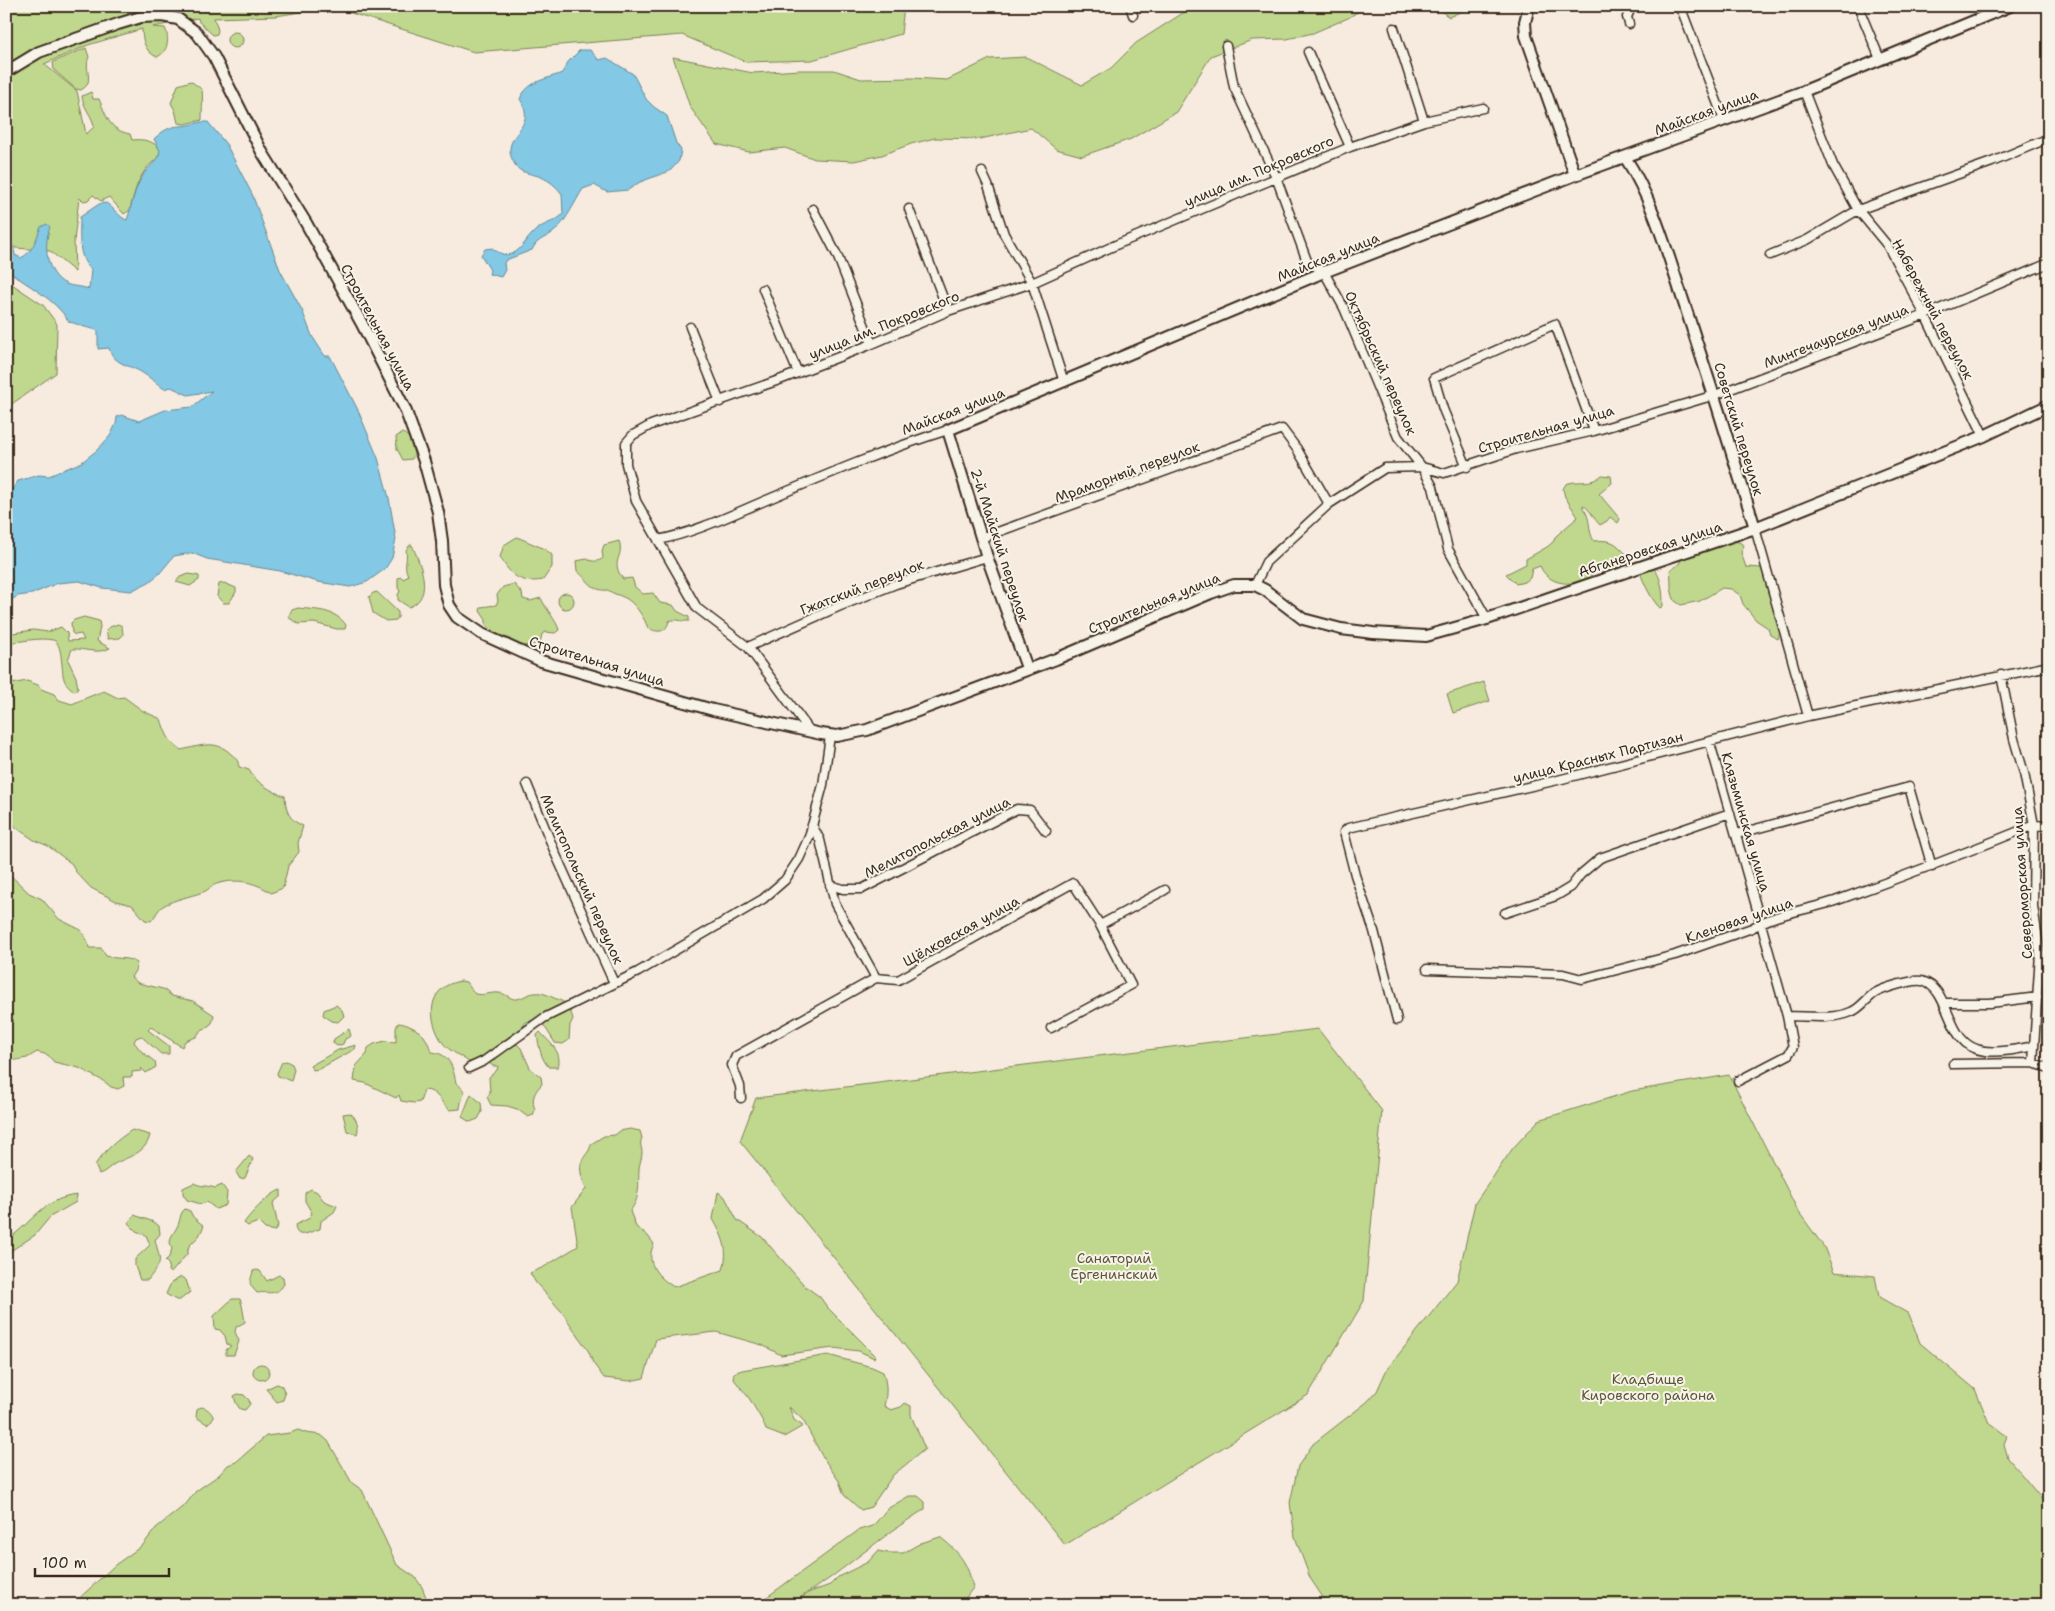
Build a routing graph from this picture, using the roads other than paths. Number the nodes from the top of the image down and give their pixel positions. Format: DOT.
graph roads {
  1 [pos="1130,6"];
  2 [pos="1529,6"];
  3 [pos="1638,6"];
  4 [pos="1676,6"];
  5 [pos="1858,6"];
  6 [pos="2010,6"];
  7 [pos="1133,15"];
  8 [pos="1629,24"];
  9 [pos="1394,28"];
  10 [pos="1226,46"];
  11 [pos="1308,52"];
  12 [pos="1880,59"];
  13 [pos="6,72"];
  14 [pos="1804,91"];
  15 [pos="1483,108"];
  16 [pos="1724,120"];
  17 [pos="1424,121"];
  18 [pos="2049,138"];
  19 [pos="1350,147"];
  20 [pos="1625,157"];
  21 [pos="982,172"];
  22 [pos="1575,175"];
  23 [pos="1275,176"];
  24 [pos="813,209"];
  25 [pos="909,209"];
  26 [pos="1858,210"];
  27 [pos="1770,255"];
  28 [pos="2049,263"];
  29 [pos="1324,272"];
  30 [pos="1032,283"];
  31 [pos="763,288"];
  32 [pos="948,311"];
  33 [pos="1925,315"];
  34 [pos="690,328"];
  35 [pos="872,344"];
  36 [pos="798,373"];
  37 [pos="1064,382"];
  38 [pos="1715,396"];
  39 [pos="720,402"];
  40 [pos="2049,405"];
  41 [pos="948,430"];
  42 [pos="1594,430"];
  43 [pos="1984,436"];
  44 [pos="1422,467"];
  45 [pos="1467,467"];
  46 [pos="1329,504"];
  47 [pos="1755,528"];
  48 [pos="981,538"];
  49 [pos="658,540"];
  50 [pos="987,557"];
  51 [pos="1254,585"];
  52 [pos="1487,619"];
  53 [pos="748,647"];
  54 [pos="2049,666"];
  55 [pos="1027,668"];
  56 [pos="2001,675"];
  57 [pos="1808,716"];
  58 [pos="810,732"];
  59 [pos="830,736"];
  60 [pos="1710,743"];
  61 [pos="527,784"];
  62 [pos="1730,813"];
  63 [pos="812,825"];
  64 [pos="2034,825"];
  65 [pos="2049,826"];
  66 [pos="1046,831"];
  67 [pos="1737,834"];
  68 [pos="1932,867"];
  69 [pos="830,885"];
  70 [pos="1165,890"];
  71 [pos="1505,913"];
  72 [pos="1762,922"];
  73 [pos="1100,925"];
  74 [pos="2040,953"];
  75 [pos="2049,954"];
  76 [pos="1427,969"];
  77 [pos="876,978"];
  78 [pos="614,984"];
  79 [pos="2038,997"];
  80 [pos="1944,1003"];
  81 [pos="1787,1016"];
  82 [pos="1397,1020"];
  83 [pos="1051,1028"];
  84 [pos="2034,1046"];
  85 [pos="2034,1063"];
  86 [pos="1953,1064"];
  87 [pos="469,1068"];
  88 [pos="2049,1068"];
  89 [pos="1738,1080"];
  90 [pos="741,1098"];
  1 -- 7 [label="street"];
  2 -- 22 [label="street"];
  3 -- 8 [label="street"];
  4 -- 16 [label="street"];
  5 -- 12 [label="street"];
  6 -- 12 [label="street, Майская улица"];
  9 -- 17 [label="street"];
  10 -- 23 [label="street, Октябрьский переулок"];
  11 -- 19 [label="street"];
  12 -- 14 [label="street, Майская улица"];
  13 -- 58 [label="street, Строительная улица"];
  14 -- 16 [label="street, Майская улица"];
  14 -- 26 [label="street, Набережный переулок"];
  15 -- 17 [label="street, улица им. Покровского"];
  16 -- 20 [label="street, Майская улица"];
  17 -- 19 [label="street, улица им. Покровского"];
  18 -- 26 [label="street"];
  19 -- 23 [label="street, улица им. Покровского"];
  20 -- 22 [label="street, Майская улица"];
  20 -- 38 [label="street, Советский переулок"];
  21 -- 30 [label="street"];
  22 -- 29 [label="street, Майская улица"];
  23 -- 29 [label="street, Октябрьский переулок"];
  23 -- 30 [label="street, улица им. Покровского"];
  24 -- 35 [label="street"];
  25 -- 32 [label="street"];
  26 -- 27 [label="street"];
  26 -- 33 [label="street, Набережный переулок"];
  28 -- 33 [label="street, Мингечаурская улица"];
  29 -- 37 [label="street, Майская улица"];
  29 -- 44 [label="street, Октябрьский переулок"];
  30 -- 32 [label="street, улица им. Покровского"];
  30 -- 37 [label="street"];
  31 -- 36 [label="street"];
  32 -- 35 [label="street, улица им. Покровского"];
  33 -- 38 [label="street, Мингечаурская улица"];
  33 -- 43 [label="street, Набережный переулок"];
  34 -- 39 [label="street"];
  35 -- 36 [label="street, улица им. Покровского"];
  36 -- 39 [label="street, улица им. Покровского"];
  37 -- 41 [label="street, Майская улица"];
  38 -- 42 [label="street, Строительная улица"];
  38 -- 47 [label="street, Советский переулок"];
  39 -- 49 [label="street, улица им. Покровского"];
  40 -- 43 [label="street, Абганеровская улица"];
  41 -- 48 [label="street, 2-й Майский переулок"];
  41 -- 49 [label="street, Майская улица"];
  42 -- 45 [label="street, Строительная улица"];
  42 -- 45 [label="street"];
  43 -- 47 [label="street, Абганеровская улица"];
  44 -- 45 [label="street, Строительная улица"];
  44 -- 46 [label="street, Строительная улица"];
  44 -- 52 [label="street, Октябрьский переулок"];
  46 -- 48 [label="street, Мраморный переулок"];
  46 -- 51 [label="street, Строительная улица"];
  47 -- 52 [label="street, Абганеровская улица"];
  47 -- 57 [label="street, Советский переулок"];
  48 -- 50 [label="street, 2-й Майский переулок"];
  49 -- 53 [label="street, улица им. Покровского"];
  50 -- 53 [label="street, Гжатский переулок"];
  50 -- 55 [label="street, 2-й Майский переулок"];
  51 -- 52 [label="street, Абганеровская улица"];
  51 -- 55 [label="street, Строительная улица"];
  53 -- 58 [label="street, улица им. Покровского"];
  54 -- 56 [label="street, улица Красных Партизан"];
  55 -- 59 [label="street, Строительная улица"];
  56 -- 57 [label="street, улица Красных Партизан"];
  56 -- 64 [label="street, Североморская улица"];
  57 -- 60 [label="street, улица Красных Партизан"];
  58 -- 59 [label="street, Строительная улица"];
  59 -- 63 [label="street"];
  60 -- 62 [label="street, Клязьминская улица"];
  60 -- 82 [label="street, улица Красных Партизан"];
  61 -- 78 [label="street, Мелитопольский переулок"];
  62 -- 67 [label="street, Клязьминская улица"];
  62 -- 71 [label="street"];
  63 -- 69 [label="street"];
  63 -- 78 [label="street"];
  64 -- 65 [label="street, Кленовая улица"];
  64 -- 68 [label="street, Кленовая улица"];
  64 -- 74 [label="street, Североморская улица"];
  66 -- 69 [label="street, Мелитопольская улица"];
  67 -- 68 [label="street"];
  67 -- 72 [label="street, Клязьминская улица"];
  68 -- 72 [label="street, Кленовая улица"];
  69 -- 77 [label="street"];
  70 -- 73 [label="street"];
  72 -- 76 [label="street, Кленовая улица"];
  72 -- 81 [label="street, Клязьминская улица"];
  73 -- 77 [label="street, Щёлковская улица"];
  73 -- 83 [label="street"];
  74 -- 75 [label="street"];
  74 -- 79 [label="street, Североморская улица"];
  77 -- 90 [label="street"];
  78 -- 87 [label="street"];
  79 -- 80 [label="street"];
  79 -- 84 [label="street, Североморская улица"];
  80 -- 81 [label="street"];
  80 -- 84 [label="street"];
  81 -- 89 [label="street, Клязьминская улица"];
  84 -- 85 [label="street, Североморская улица"];
  85 -- 86 [label="street"];
  85 -- 88 [label="street"];
}
